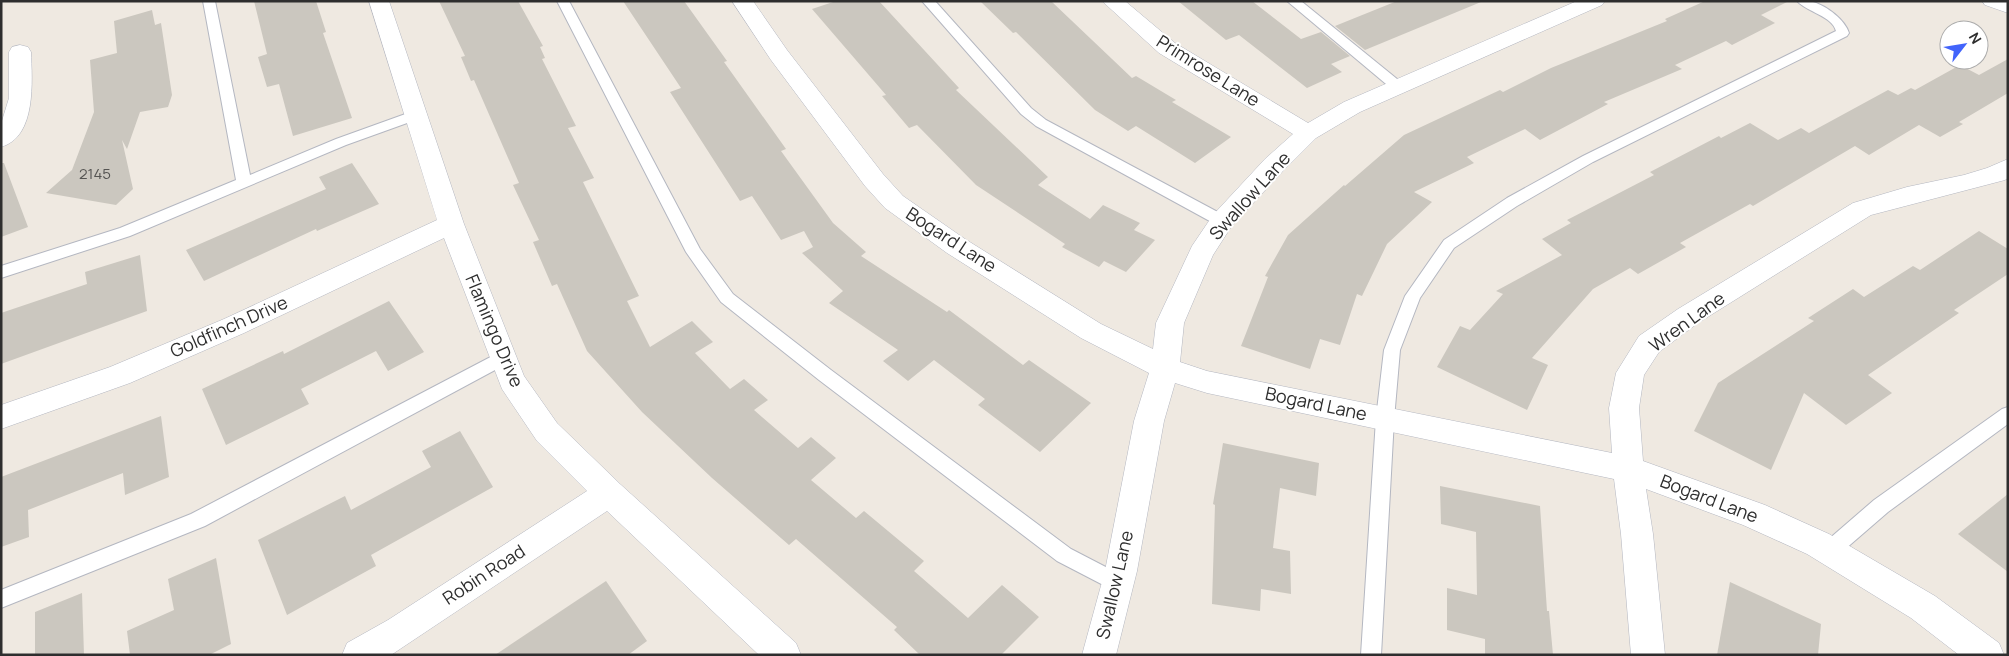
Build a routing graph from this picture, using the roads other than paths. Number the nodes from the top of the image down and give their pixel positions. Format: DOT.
graph roads {
  1 [pos="209,1"];
  2 [pos="379,1"];
  3 [pos="563,1"];
  4 [pos="742,1"];
  5 [pos="928,1"];
  6 [pos="1112,1"];
  7 [pos="1293,1"];
  8 [pos="1595,1"];
  9 [pos="1803,1"];
  10 [pos="1992,1"];
  11 [pos="2008,7"];
  12 [pos="20,52"];
  13 [pos="1397,86"];
  14 [pos="416,115"];
  15 [pos="1308,133"];
  16 [pos="1,139"];
  17 [pos="2008,167"];
  18 [pos="244,183"];
  19 [pos="1222,221"];
  20 [pos="451,224"];
  21 [pos="1,272"];
  22 [pos="502,358"];
  23 [pos="1165,368"];
  24 [pos="2008,414"];
  25 [pos="1,417"];
  26 [pos="1385,419"];
  27 [pos="1628,469"];
  28 [pos="609,493"];
  29 [pos="1829,551"];
  30 [pos="1118,583"];
  31 [pos="1,599"];
  32 [pos="359,655"];
  33 [pos="784,655"];
  34 [pos="1099,655"];
  35 [pos="1371,655"];
  36 [pos="1648,655"];
  37 [pos="1987,655"];
  1 -- 18 [label="lane"];
  2 -- 14 [label="street, Flamingo Drive"];
  3 -- 30 [label="lane"];
  4 -- 23 [label="street, Bogard Lane"];
  5 -- 19 [label="lane"];
  6 -- 15 [label="street, Primrose Lane"];
  7 -- 13 [label="lane"];
  8 -- 13 [label="street, Swallow Lane"];
  9 -- 26 [label="lane"];
  10 -- 11 [label="street"];
  12 -- 16 [label="street"];
  13 -- 15 [label="street, Swallow Lane"];
  14 -- 18 [label="lane"];
  14 -- 20 [label="street, Flamingo Drive"];
  15 -- 19 [label="street, Swallow Lane"];
  17 -- 27 [label="street, Wren Lane"];
  18 -- 21 [label="lane"];
  19 -- 23 [label="street, Swallow Lane"];
  20 -- 22 [label="street, Flamingo Drive"];
  20 -- 25 [label="street, Goldfinch Drive"];
  22 -- 28 [label="street, Flamingo Drive"];
  22 -- 31 [label="lane"];
  23 -- 26 [label="street, Bogard Lane"];
  23 -- 30 [label="street, Swallow Lane"];
  24 -- 29 [label="lane"];
  26 -- 27 [label="street, Bogard Lane"];
  26 -- 35 [label="lane"];
  27 -- 29 [label="street, Bogard Lane"];
  27 -- 36 [label="street, Wren Lane"];
  28 -- 32 [label="street, Robin Road"];
  28 -- 33 [label="street, Flamingo Drive"];
  29 -- 37 [label="street, Bogard Lane"];
  30 -- 34 [label="street, Swallow Lane"];
}
